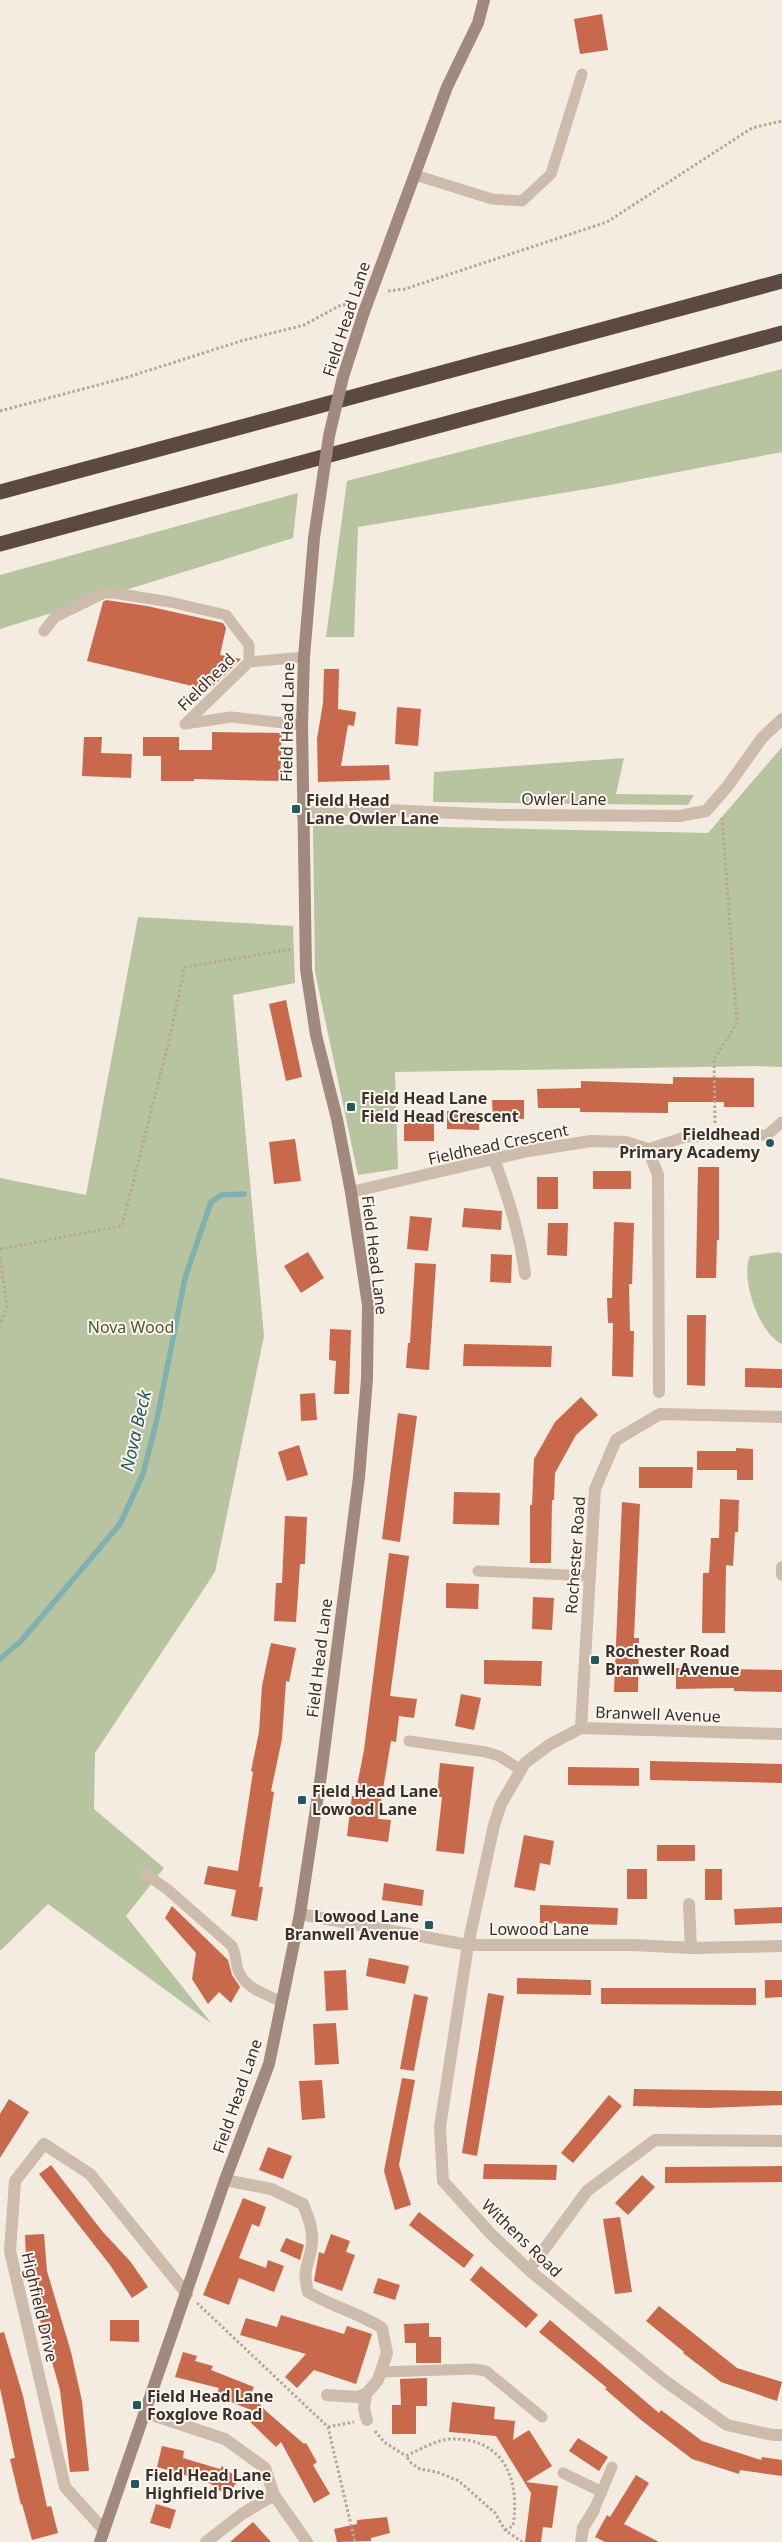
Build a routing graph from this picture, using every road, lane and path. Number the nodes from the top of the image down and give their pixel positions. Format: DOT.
graph roads {
  1 [pos="484,0"];
  2 [pos="582,74"];
  3 [pos="782,121"];
  4 [pos="415,175"];
  5 [pos="782,281"];
  6 [pos="367,303"];
  7 [pos="782,333"];
  8 [pos="0,411"];
  9 [pos="0,492"];
  10 [pos="0,544"];
  11 [pos="44,632"];
  12 [pos="304,657"];
  13 [pos="249,662"];
  14 [pos="782,718"];
  15 [pos="302,726"];
  16 [pos="720,795"];
  17 [pos="302,813"];
  18 [pos="306,947"];
  19 [pos="782,1122"];
  20 [pos="715,1136"];
  21 [pos="648,1150"];
  22 [pos="494,1159"];
  23 [pos="351,1192"];
  24 [pos="0,1249"];
  25 [pos="0,1256"];
  26 [pos="525,1274"];
  27 [pos="0,1325"];
  28 [pos="660,1392"];
  29 [pos="782,1417"];
  30 [pos="782,1567"];
  31 [pos="478,1571"];
  32 [pos="782,1575"];
  33 [pos="590,1576"];
  34 [pos="581,1728"];
  35 [pos="782,1734"];
  36 [pos="409,1741"];
  37 [pos="521,1770"];
  38 [pos="144,1873"];
  39 [pos="689,1904"];
  40 [pos="300,1914"];
  41 [pos="468,1945"];
  42 [pos="782,1946"];
  43 [pos="691,1948"];
  44 [pos="282,2002"];
  45 [pos="782,2142"];
  46 [pos="225,2180"];
  47 [pos="529,2270"];
  48 [pos="187,2294"];
  49 [pos="381,2372"];
  50 [pos="366,2394"];
  51 [pos="327,2395"];
  52 [pos="146,2413"];
  53 [pos="542,2417"];
  54 [pos="367,2420"];
  55 [pos="328,2427"];
  56 [pos="782,2435"];
  57 [pos="406,2456"];
  58 [pos="612,2467"];
  59 [pos="563,2473"];
  60 [pos="602,2492"];
  61 [pos="274,2494"];
  62 [pos="594,2510"];
  63 [pos="103,2529"];
  64 [pos="505,2530"];
  65 [pos="100,2542"];
  66 [pos="206,2542"];
  67 [pos="307,2542"];
  68 [pos="355,2542"];
  69 [pos="522,2542"];
  70 [pos="581,2542"];
  1 -- 4 [label="main road, Field Head Lane"];
  2 -- 4 [label="lane"];
  3 -- 6 [label="path"];
  4 -- 6 [label="main road, Field Head Lane"];
  5 -- 9 [label="highway"];
  6 -- 8 [label="path"];
  6 -- 12 [label="main road, Field Head Lane, bridge"];
  7 -- 10 [label="highway"];
  11 -- 13 [label="lane"];
  12 -- 13 [label="lane, Fieldhead"];
  12 -- 15 [label="main road, Field Head Lane"];
  13 -- 15 [label="lane, Fieldhead"];
  14 -- 16 [label="street, Owler Lane"];
  15 -- 17 [label="main road, Field Head Lane"];
  16 -- 17 [label="street, Owler Lane"];
  16 -- 20 [label="path"];
  17 -- 18 [label="main road, Field Head Lane"];
  18 -- 23 [label="main road, Field Head Lane"];
  18 -- 24 [label="path"];
  19 -- 20 [label="lane"];
  20 -- 21 [label="lane"];
  21 -- 22 [label="street, Fieldhead Crescent"];
  21 -- 28 [label="street"];
  22 -- 23 [label="street, Fieldhead Crescent"];
  22 -- 26 [label="street"];
  23 -- 40 [label="main road, Field Head Lane"];
  25 -- 27 [label="path"];
  29 -- 33 [label="street, Rochester Road"];
  30 -- 32 [label="street"];
  31 -- 33 [label="lane"];
  33 -- 34 [label="street, Rochester Road"];
  34 -- 35 [label="street, Branwell Avenue"];
  34 -- 37 [label="street, Branwell Avenue"];
  36 -- 37 [label="lane"];
  37 -- 41 [label="street, Branwell Avenue"];
  38 -- 44 [label="lane"];
  39 -- 43 [label="street"];
  40 -- 41 [label="street, Lowood Lane"];
  40 -- 44 [label="main road, Field Head Lane"];
  41 -- 43 [label="street, Lowood Lane"];
  41 -- 47 [label="street, Withens Road"];
  42 -- 43 [label="street, Lowood Lane"];
  44 -- 46 [label="main road, Field Head Lane"];
  45 -- 47 [label="street"];
  46 -- 48 [label="main road, Field Head Lane"];
  46 -- 49 [label="street"];
  47 -- 56 [label="street, Withens Road"];
  48 -- 52 [label="main road, Field Head Lane"];
  48 -- 55 [label="path"];
  48 -- 63 [label="street, Highfield Drive"];
  49 -- 50 [label="street"];
  49 -- 53 [label="lane"];
  50 -- 51 [label="street"];
  50 -- 54 [label="street"];
  52 -- 61 [label="street"];
  52 -- 63 [label="main road, Field Head Lane"];
  54 -- 55 [label="path"];
  54 -- 57 [label="path"];
  55 -- 68 [label="path"];
  57 -- 64 [label="path"];
  57 -- 64 [label="path"];
  58 -- 60 [label="lane"];
  59 -- 60 [label="lane"];
  60 -- 62 [label="lane"];
  61 -- 66 [label="street"];
  61 -- 67 [label="street"];
  62 -- 70 [label="street"];
  63 -- 65 [label="main road, Field Head Lane"];
  64 -- 69 [label="path"];
}
